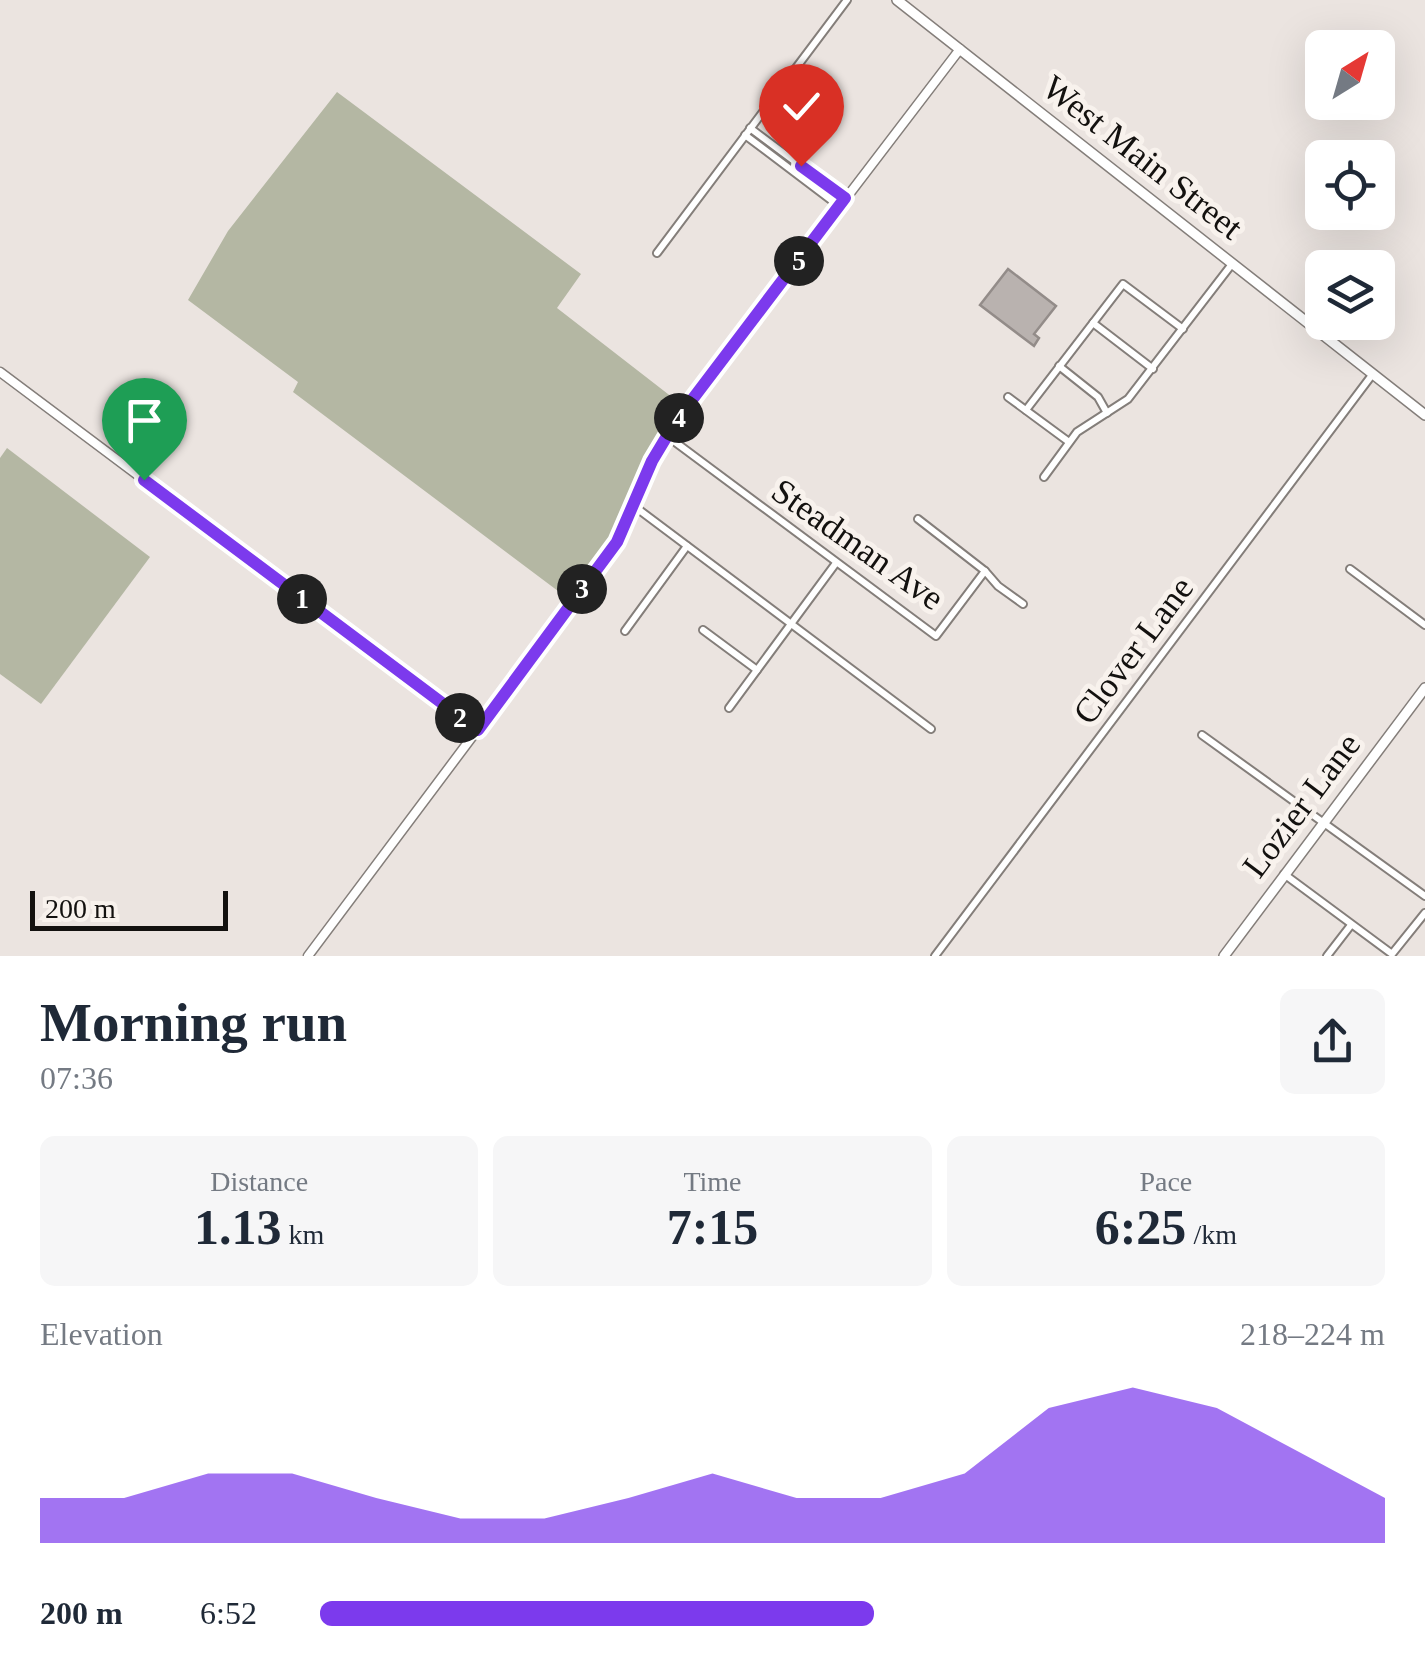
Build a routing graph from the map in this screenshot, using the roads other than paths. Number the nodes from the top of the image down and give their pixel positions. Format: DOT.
graph roads {
  1 [pos="847,0"];
  2 [pos="897,0"];
  3 [pos="960,49"];
  4 [pos="748,132"];
  5 [pos="842,202"];
  6 [pos="657,253"];
  7 [pos="1233,263"];
  8 [pos="1093,323"];
  9 [pos="1183,329"];
  10 [pos="1059,366"];
  11 [pos="1153,369"];
  12 [pos="0,372"];
  13 [pos="1372,375"];
  14 [pos="1008,396"];
  15 [pos="1026,410"];
  16 [pos="1107,413"];
  17 [pos="1423,414"];
  18 [pos="667,436"];
  19 [pos="1069,442"];
  20 [pos="1044,476"];
  21 [pos="634,506"];
  22 [pos="918,519"];
  23 [pos="687,546"];
  24 [pos="836,564"];
  25 [pos="1350,569"];
  26 [pos="986,571"];
  27 [pos="1023,604"];
  28 [pos="790,625"];
  29 [pos="1425,625"];
  30 [pos="703,630"];
  31 [pos="625,631"];
  32 [pos="757,670"];
  33 [pos="1425,688"];
  34 [pos="729,708"];
  35 [pos="930,729"];
  36 [pos="478,730"];
  37 [pos="1202,736"];
  38 [pos="1324,820"];
  39 [pos="1284,874"];
  40 [pos="1425,896"];
  41 [pos="1425,914"];
  42 [pos="1351,925"];
  43 [pos="308,956"];
  44 [pos="935,956"];
  45 [pos="1224,956"];
  46 [pos="1327,956"];
  1 -- 4 [label="street"];
  2 -- 3 [label="main road, West Main Street"];
  3 -- 5 [label="street"];
  3 -- 7 [label="main road, West Main Street"];
  4 -- 5 [label="street"];
  4 -- 6 [label="street"];
  5 -- 18 [label="street"];
  7 -- 9 [label="street"];
  7 -- 13 [label="main road, West Main Street"];
  8 -- 9 [label="street"];
  8 -- 10 [label="street"];
  8 -- 11 [label="street"];
  9 -- 11 [label="street"];
  10 -- 15 [label="street"];
  10 -- 16 [label="street"];
  11 -- 16 [label="street"];
  12 -- 36 [label="street"];
  13 -- 17 [label="main road"];
  13 -- 44 [label="street, Clover Lane"];
  14 -- 15 [label="street"];
  15 -- 19 [label="street"];
  16 -- 19 [label="street"];
  18 -- 21 [label="street"];
  18 -- 24 [label="street, Steadman Ave"];
  19 -- 20 [label="street"];
  21 -- 23 [label="street"];
  21 -- 36 [label="street"];
  22 -- 26 [label="street, Steadman Ave"];
  23 -- 28 [label="street"];
  23 -- 31 [label="street"];
  24 -- 26 [label="street, Steadman Ave"];
  24 -- 28 [label="street"];
  25 -- 29 [label="street"];
  26 -- 27 [label="street"];
  28 -- 32 [label="street"];
  28 -- 35 [label="street"];
  30 -- 32 [label="street"];
  32 -- 34 [label="street"];
  33 -- 38 [label="main road, Lozier Lane"];
  36 -- 43 [label="street"];
  37 -- 38 [label="street"];
  38 -- 39 [label="main road, Lozier Lane"];
  38 -- 40 [label="street"];
  39 -- 42 [label="street"];
  39 -- 45 [label="main road, Lozier Lane"];
  41 -- 42 [label="street"];
  42 -- 46 [label="street"];
}
